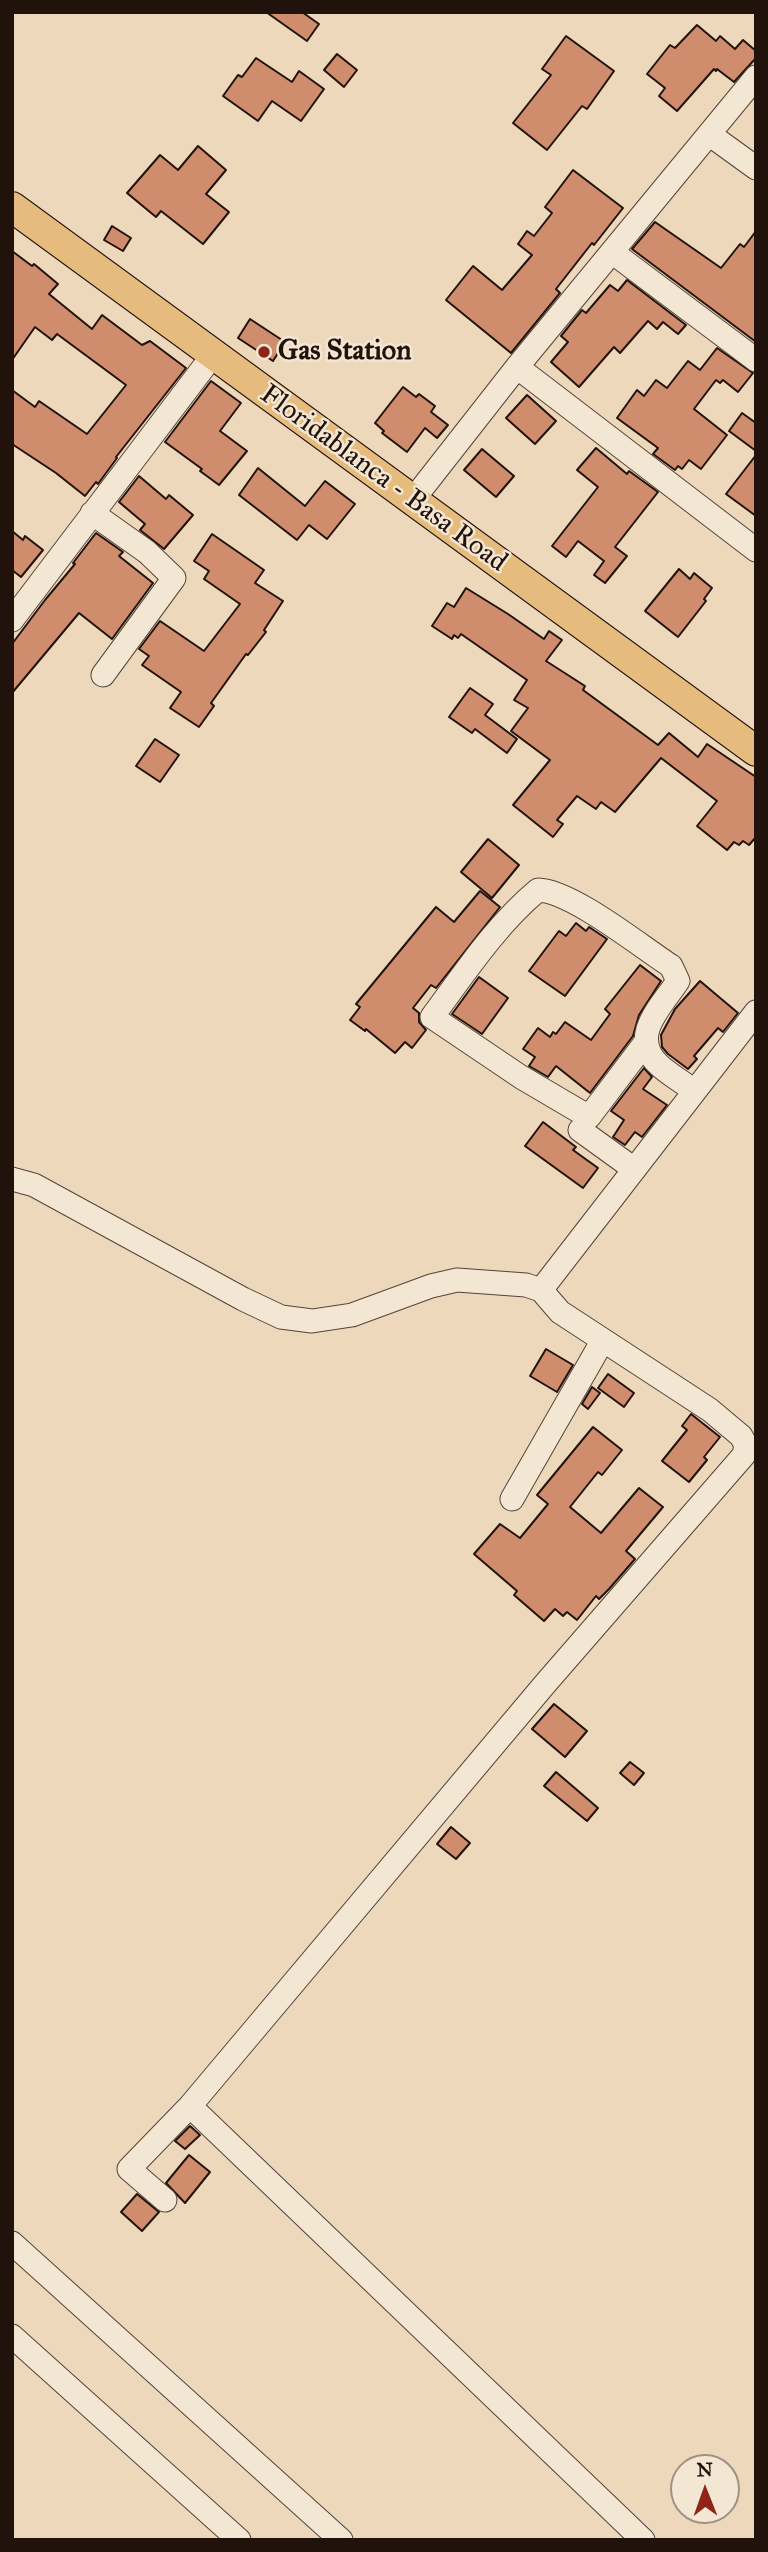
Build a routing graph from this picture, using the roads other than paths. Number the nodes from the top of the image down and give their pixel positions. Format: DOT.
graph roads {
  1 [pos="756,77"];
  2 [pos="709,134"];
  3 [pos="756,168"];
  4 [pos="12,207"];
  5 [pos="612,252"];
  6 [pos="213,355"];
  7 [pos="756,360"];
  8 [pos="517,367"];
  9 [pos="412,501"];
  10 [pos="92,513"];
  11 [pos="756,550"];
  12 [pos="12,620"];
  13 [pos="103,675"];
  14 [pos="756,751"];
  15 [pos="756,1012"];
  16 [pos="645,1043"];
  17 [pos="694,1091"];
  18 [pos="580,1130"];
  19 [pos="634,1169"];
  20 [pos="12,1179"];
  21 [pos="541,1290"];
  22 [pos="603,1340"];
  23 [pos="750,1452"];
  24 [pos="512,1499"];
  25 [pos="190,2106"];
  26 [pos="165,2200"];
  27 [pos="12,2243"];
  28 [pos="12,2336"];
  29 [pos="239,2540"];
  30 [pos="341,2540"];
  31 [pos="643,2540"];
  1 -- 2 [label="street"];
  2 -- 3 [label="street"];
  2 -- 5 [label="street"];
  4 -- 6 [label="main road, Floridablanca - Basa Road"];
  5 -- 7 [label="street"];
  5 -- 8 [label="street"];
  6 -- 9 [label="main road, Floridablanca - Basa Road"];
  6 -- 10 [label="street"];
  8 -- 9 [label="street"];
  8 -- 11 [label="street"];
  9 -- 14 [label="main road, Floridablanca - Basa Road"];
  10 -- 12 [label="street"];
  10 -- 13 [label="street"];
  15 -- 17 [label="street"];
  16 -- 16 [label="street"];
  16 -- 17 [label="street"];
  17 -- 19 [label="street"];
  18 -- 19 [label="street"];
  19 -- 21 [label="street"];
  20 -- 21 [label="street"];
  21 -- 22 [label="street"];
  22 -- 23 [label="street"];
  22 -- 24 [label="street"];
  23 -- 25 [label="street"];
  25 -- 26 [label="street"];
  25 -- 31 [label="street"];
  27 -- 30 [label="street"];
  28 -- 29 [label="street"];
}
